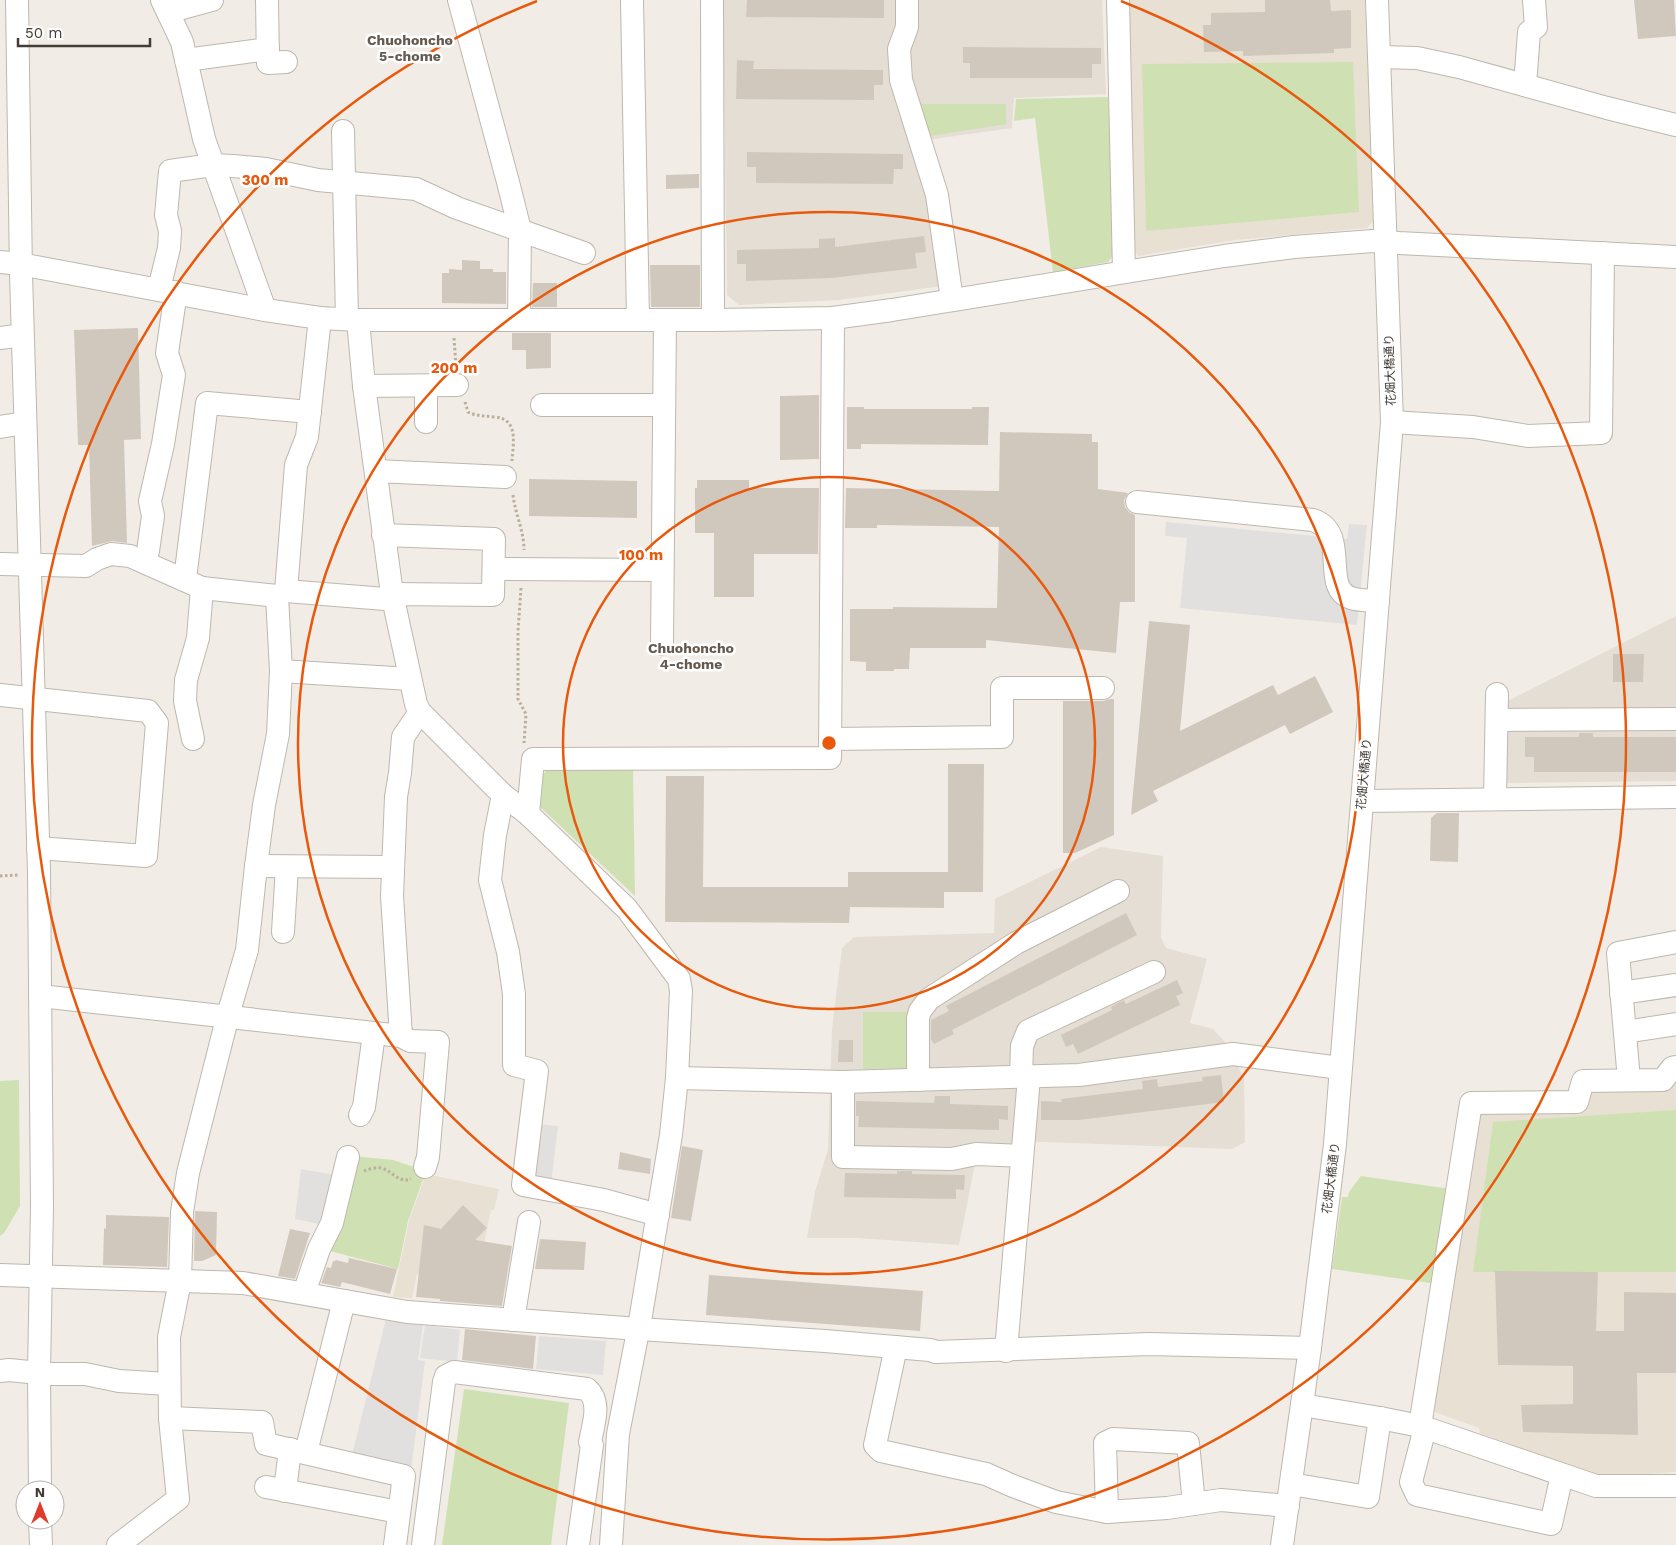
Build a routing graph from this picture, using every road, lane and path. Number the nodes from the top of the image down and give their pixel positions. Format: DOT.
graph roads {
  1 [pos="17,0"];
  2 [pos="212,0"];
  3 [pos="267,0"];
  4 [pos="459,0"];
  5 [pos="632,0"];
  6 [pos="712,0"];
  7 [pos="907,0"];
  8 [pos="1118,0"];
  9 [pos="1377,0"];
  10 [pos="1534,0"];
  11 [pos="165,6"];
  12 [pos="268,49"];
  13 [pos="1379,57"];
  14 [pos="186,60"];
  15 [pos="286,62"];
  16 [pos="1525,85"];
  17 [pos="1676,125"];
  18 [pos="342,132"];
  19 [pos="213,165"];
  20 [pos="343,181"];
  21 [pos="520,230"];
  22 [pos="1385,241"];
  23 [pos="584,253"];
  24 [pos="1603,253"];
  25 [pos="1676,257"];
  26 [pos="10,263"];
  27 [pos="1124,272"];
  28 [pos="168,291"];
  29 [pos="952,300"];
  30 [pos="265,310"];
  31 [pos="320,318"];
  32 [pos="833,318"];
  33 [pos="638,319"];
  34 [pos="352,320"];
  35 [pos="453,320"];
  36 [pos="519,320"];
  37 [pos="665,320"];
  38 [pos="713,320"];
  39 [pos="22,334"];
  40 [pos="0,338"];
  41 [pos="459,383"];
  42 [pos="364,386"];
  43 [pos="426,386"];
  44 [pos="542,405"];
  45 [pos="664,405"];
  46 [pos="310,412"];
  47 [pos="426,422"];
  48 [pos="1392,422"];
  49 [pos="25,423"];
  50 [pos="0,427"];
  51 [pos="376,471"];
  52 [pos="510,478"];
  53 [pos="1136,502"];
  54 [pos="383,535"];
  55 [pos="144,561"];
  56 [pos="0,564"];
  57 [pos="30,564"];
  58 [pos="494,570"];
  59 [pos="523,570"];
  60 [pos="662,570"];
  61 [pos="194,584"];
  62 [pos="281,593"];
  63 [pos="392,594"];
  64 [pos="1378,601"];
  65 [pos="662,644"];
  66 [pos="280,671"];
  67 [pos="410,679"];
  68 [pos="1103,688"];
  69 [pos="1497,694"];
  70 [pos="0,695"];
  71 [pos="34,698"];
  72 [pos="420,712"];
  73 [pos="1676,719"];
  74 [pos="1497,720"];
  75 [pos="193,739"];
  76 [pos="830,739"];
  77 [pos="533,759"];
  78 [pos="503,796"];
  79 [pos="1676,797"];
  80 [pos="1495,798"];
  81 [pos="1362,801"];
  82 [pos="528,814"];
  83 [pos="38,848"];
  84 [pos="256,866"];
  85 [pos="287,867"];
  86 [pos="393,867"];
  87 [pos="27,875"];
  88 [pos="0,876"];
  89 [pos="1118,891"];
  90 [pos="283,932"];
  91 [pos="1676,942"];
  92 [pos="1154,972"];
  93 [pos="1676,985"];
  94 [pos="1621,993"];
  95 [pos="40,996"];
  96 [pos="228,1015"];
  97 [pos="1676,1024"];
  98 [pos="1625,1032"];
  99 [pos="374,1034"];
  100 [pos="401,1036"];
  101 [pos="1676,1067"];
  102 [pos="1340,1068"];
  103 [pos="1025,1077"];
  104 [pos="677,1078"];
  105 [pos="918,1080"];
  106 [pos="1629,1080"];
  107 [pos="843,1082"];
  108 [pos="360,1115"];
  109 [pos="1022,1156"];
  110 [pos="345,1166"];
  111 [pos="425,1167"];
  112 [pos="658,1215"];
  113 [pos="529,1222"];
  114 [pos="0,1275"];
  115 [pos="41,1276"];
  116 [pos="180,1281"];
  117 [pos="304,1293"];
  118 [pos="344,1301"];
  119 [pos="513,1320"];
  120 [pos="639,1329"];
  121 [pos="896,1347"];
  122 [pos="1310,1348"];
  123 [pos="1006,1351"];
  124 [pos="0,1371"];
  125 [pos="39,1373"];
  126 [pos="168,1384"];
  127 [pos="1302,1405"];
  128 [pos="170,1418"];
  129 [pos="1380,1418"];
  130 [pos="1423,1427"];
  131 [pos="298,1450"];
  132 [pos="1562,1474"];
  133 [pos="40,1480"];
  134 [pos="1291,1484"];
  135 [pos="1676,1486"];
  136 [pos="1194,1504"];
  137 [pos="1288,1506"];
  138 [pos="399,1512"];
  139 [pos="1108,1512"];
  140 [pos="40,1530"];
  141 [pos="40,1545"];
  142 [pos="118,1545"];
  143 [pos="395,1545"];
  144 [pos="422,1545"];
  145 [pos="578,1545"];
  146 [pos="611,1545"];
  147 [pos="1282,1545"];
  1 -- 26 [label="street"];
  2 -- 11 [label="street"];
  3 -- 12 [label="street"];
  4 -- 21 [label="street"];
  5 -- 33 [label="street"];
  6 -- 38 [label="street"];
  7 -- 29 [label="street"];
  8 -- 27 [label="street"];
  9 -- 13 [label="street, 花畑大橋通り"];
  10 -- 16 [label="street"];
  11 -- 14 [label="street"];
  12 -- 14 [label="street"];
  12 -- 15 [label="street"];
  13 -- 16 [label="street"];
  13 -- 22 [label="street, 花畑大橋通り"];
  14 -- 19 [label="street"];
  16 -- 17 [label="street"];
  18 -- 20 [label="street"];
  19 -- 20 [label="street"];
  19 -- 28 [label="street"];
  19 -- 30 [label="street"];
  20 -- 21 [label="street"];
  20 -- 34 [label="street"];
  21 -- 23 [label="street"];
  21 -- 36 [label="street"];
  22 -- 24 [label="street"];
  22 -- 27 [label="street"];
  22 -- 48 [label="street, 花畑大橋通り"];
  24 -- 25 [label="street"];
  24 -- 48 [label="street"];
  26 -- 28 [label="street"];
  26 -- 39 [label="street"];
  27 -- 29 [label="street"];
  28 -- 30 [label="street"];
  28 -- 55 [label="street"];
  29 -- 32 [label="street"];
  30 -- 31 [label="street"];
  31 -- 34 [label="street"];
  31 -- 46 [label="street"];
  32 -- 38 [label="street"];
  32 -- 76 [label="street"];
  33 -- 36 [label="street"];
  33 -- 37 [label="street"];
  34 -- 35 [label="street"];
  34 -- 42 [label="street"];
  35 -- 36 [label="street"];
  35 -- 41 [label="path"];
  37 -- 38 [label="street"];
  37 -- 45 [label="street"];
  39 -- 40 [label="street"];
  39 -- 49 [label="street"];
  41 -- 43 [label="street"];
  41 -- 52 [label="path"];
  42 -- 43 [label="street"];
  42 -- 51 [label="street"];
  43 -- 47 [label="street"];
  44 -- 45 [label="street"];
  45 -- 60 [label="street"];
  46 -- 61 [label="street"];
  46 -- 62 [label="street"];
  48 -- 64 [label="street, 花畑大橋通り"];
  49 -- 50 [label="street"];
  49 -- 57 [label="street"];
  51 -- 52 [label="street"];
  51 -- 54 [label="street"];
  52 -- 59 [label="path"];
  53 -- 64 [label="street"];
  54 -- 58 [label="street"];
  54 -- 63 [label="street"];
  55 -- 57 [label="street"];
  55 -- 61 [label="street"];
  56 -- 57 [label="street"];
  57 -- 71 [label="street"];
  58 -- 59 [label="street"];
  58 -- 63 [label="street"];
  59 -- 60 [label="street"];
  59 -- 77 [label="path"];
  60 -- 65 [label="street"];
  61 -- 62 [label="street"];
  61 -- 75 [label="street"];
  62 -- 63 [label="street"];
  62 -- 66 [label="street"];
  63 -- 67 [label="street"];
  64 -- 81 [label="street, 花畑大橋通り"];
  66 -- 67 [label="street"];
  66 -- 84 [label="street"];
  67 -- 72 [label="street"];
  68 -- 76 [label="street"];
  69 -- 74 [label="street"];
  70 -- 71 [label="street"];
  71 -- 83 [label="street"];
  71 -- 83 [label="street"];
  72 -- 78 [label="street"];
  72 -- 86 [label="street"];
  73 -- 74 [label="street"];
  74 -- 80 [label="street"];
  76 -- 77 [label="street"];
  77 -- 82 [label="street"];
  78 -- 82 [label="street"];
  78 -- 112 [label="street"];
  79 -- 80 [label="street"];
  80 -- 81 [label="street"];
  81 -- 102 [label="street, 花畑大橋通り"];
  82 -- 104 [label="street"];
  83 -- 95 [label="street"];
  84 -- 85 [label="street"];
  84 -- 96 [label="street"];
  85 -- 86 [label="street"];
  85 -- 90 [label="street"];
  86 -- 100 [label="street"];
  87 -- 88 [label="path"];
  89 -- 105 [label="street"];
  91 -- 94 [label="street"];
  92 -- 103 [label="street"];
  93 -- 94 [label="street"];
  94 -- 98 [label="street"];
  95 -- 96 [label="street"];
  95 -- 115 [label="street"];
  96 -- 99 [label="street"];
  96 -- 116 [label="street"];
  97 -- 98 [label="street"];
  98 -- 106 [label="street"];
  99 -- 100 [label="street"];
  99 -- 108 [label="street"];
  100 -- 111 [label="street"];
  101 -- 106 [label="street"];
  102 -- 103 [label="street"];
  102 -- 122 [label="street, 花畑大橋通り"];
  103 -- 105 [label="street"];
  103 -- 109 [label="street"];
  104 -- 107 [label="street"];
  104 -- 112 [label="street"];
  105 -- 107 [label="street"];
  106 -- 130 [label="street"];
  107 -- 109 [label="street"];
  109 -- 123 [label="street"];
  110 -- 111 [label="path"];
  110 -- 117 [label="street"];
  112 -- 120 [label="street"];
  113 -- 119 [label="street"];
  114 -- 115 [label="street"];
  115 -- 116 [label="street"];
  115 -- 125 [label="street"];
  116 -- 117 [label="street"];
  116 -- 126 [label="street"];
  117 -- 118 [label="street"];
  118 -- 119 [label="street"];
  118 -- 131 [label="street"];
  119 -- 120 [label="street"];
  120 -- 121 [label="street"];
  120 -- 146 [label="street"];
  121 -- 123 [label="street"];
  121 -- 139 [label="street"];
  122 -- 123 [label="street"];
  122 -- 127 [label="street, 花畑大橋通り"];
  124 -- 125 [label="street"];
  125 -- 126 [label="street"];
  125 -- 133 [label="street"];
  126 -- 128 [label="street"];
  127 -- 129 [label="street"];
  127 -- 134 [label="street, 花畑大橋通り"];
  128 -- 131 [label="street"];
  128 -- 142 [label="street"];
  129 -- 130 [label="street"];
  129 -- 134 [label="street"];
  130 -- 132 [label="street"];
  130 -- 132 [label="street"];
  131 -- 138 [label="street"];
  131 -- 138 [label="street"];
  132 -- 135 [label="street"];
  134 -- 137 [label="street, 花畑大橋通り"];
  136 -- 137 [label="street"];
  136 -- 139 [label="street"];
  136 -- 139 [label="street"];
  137 -- 147 [label="street, 花畑大橋通り"];
  138 -- 143 [label="street"];
  140 -- 141 [label="street"];
  144 -- 145 [label="street"];
}
